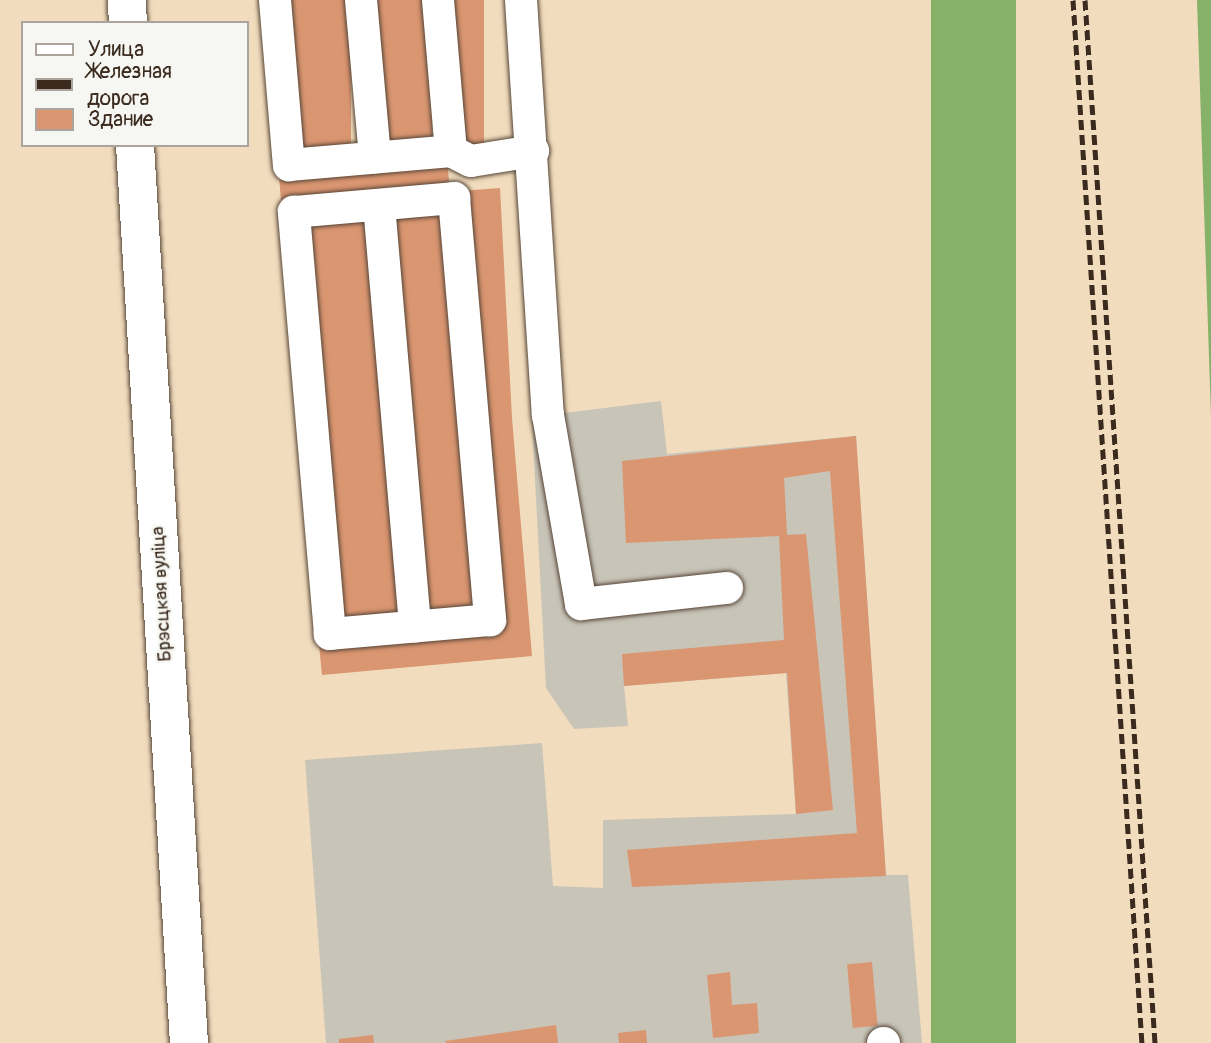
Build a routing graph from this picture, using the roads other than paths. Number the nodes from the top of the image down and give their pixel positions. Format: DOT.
graph roads {
  1 [pos="127,0"];
  2 [pos="275,0"];
  3 [pos="361,0"];
  4 [pos="438,0"];
  5 [pos="522,0"];
  6 [pos="128,21"];
  7 [pos="135,147"];
  8 [pos="533,151"];
  9 [pos="461,156"];
  10 [pos="375,157"];
  11 [pos="454,198"];
  12 [pos="379,205"];
  13 [pos="727,588"];
  14 [pos="415,626"];
  15 [pos="190,1043"];
  1 -- 6 [label="main road"];
  2 -- 10 [label="lane"];
  3 -- 10 [label="lane"];
  4 -- 9 [label="lane"];
  5 -- 8 [label="lane"];
  7 -- 15 [label="main road, Брэсцкая вуліца"];
  8 -- 9 [label="lane"];
  8 -- 13 [label="lane"];
  9 -- 10 [label="lane"];
  9 -- 11 [label="lane"];
  11 -- 12 [label="lane"];
  11 -- 14 [label="lane"];
  12 -- 14 [label="lane"];
  12 -- 14 [label="lane"];
}
